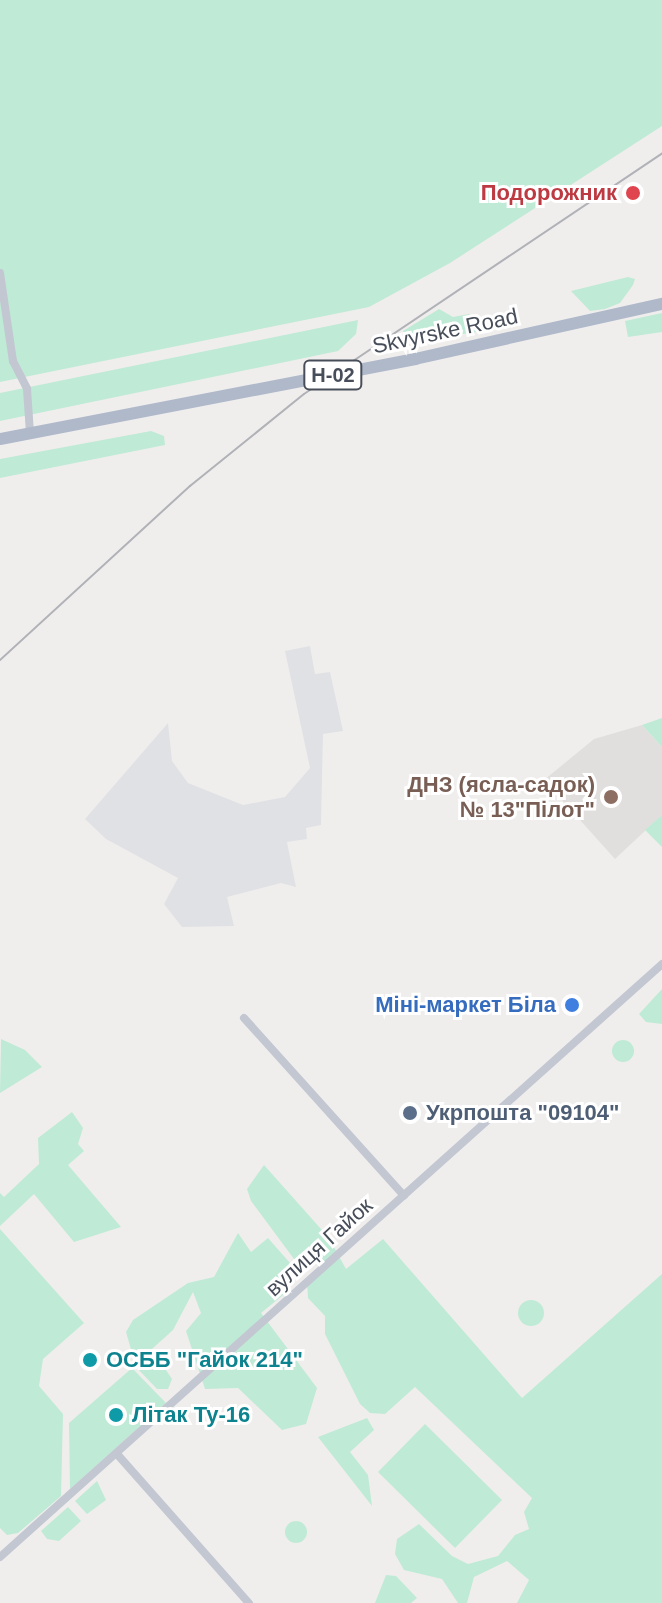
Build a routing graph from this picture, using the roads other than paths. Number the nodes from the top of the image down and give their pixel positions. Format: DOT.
graph roads {
  1 [pos="0,273"];
  2 [pos="662,304"];
  3 [pos="30,433"];
  4 [pos="0,439"];
  5 [pos="662,964"];
  6 [pos="244,1018"];
  7 [pos="404,1196"];
  8 [pos="117,1454"];
  9 [pos="0,1557"];
  10 [pos="249,1603"];
  1 -- 3 [label="street"];
  2 -- 3 [label="main road, Skvyrske Road / Н-02"];
  3 -- 4 [label="main road, Skvyrske Road / Н-02"];
  5 -- 7 [label="street, вулиця Гайок"];
  6 -- 7 [label="street"];
  7 -- 8 [label="street, вулиця Гайок"];
  8 -- 9 [label="street, вулиця Гайок"];
  8 -- 10 [label="street"];
}
